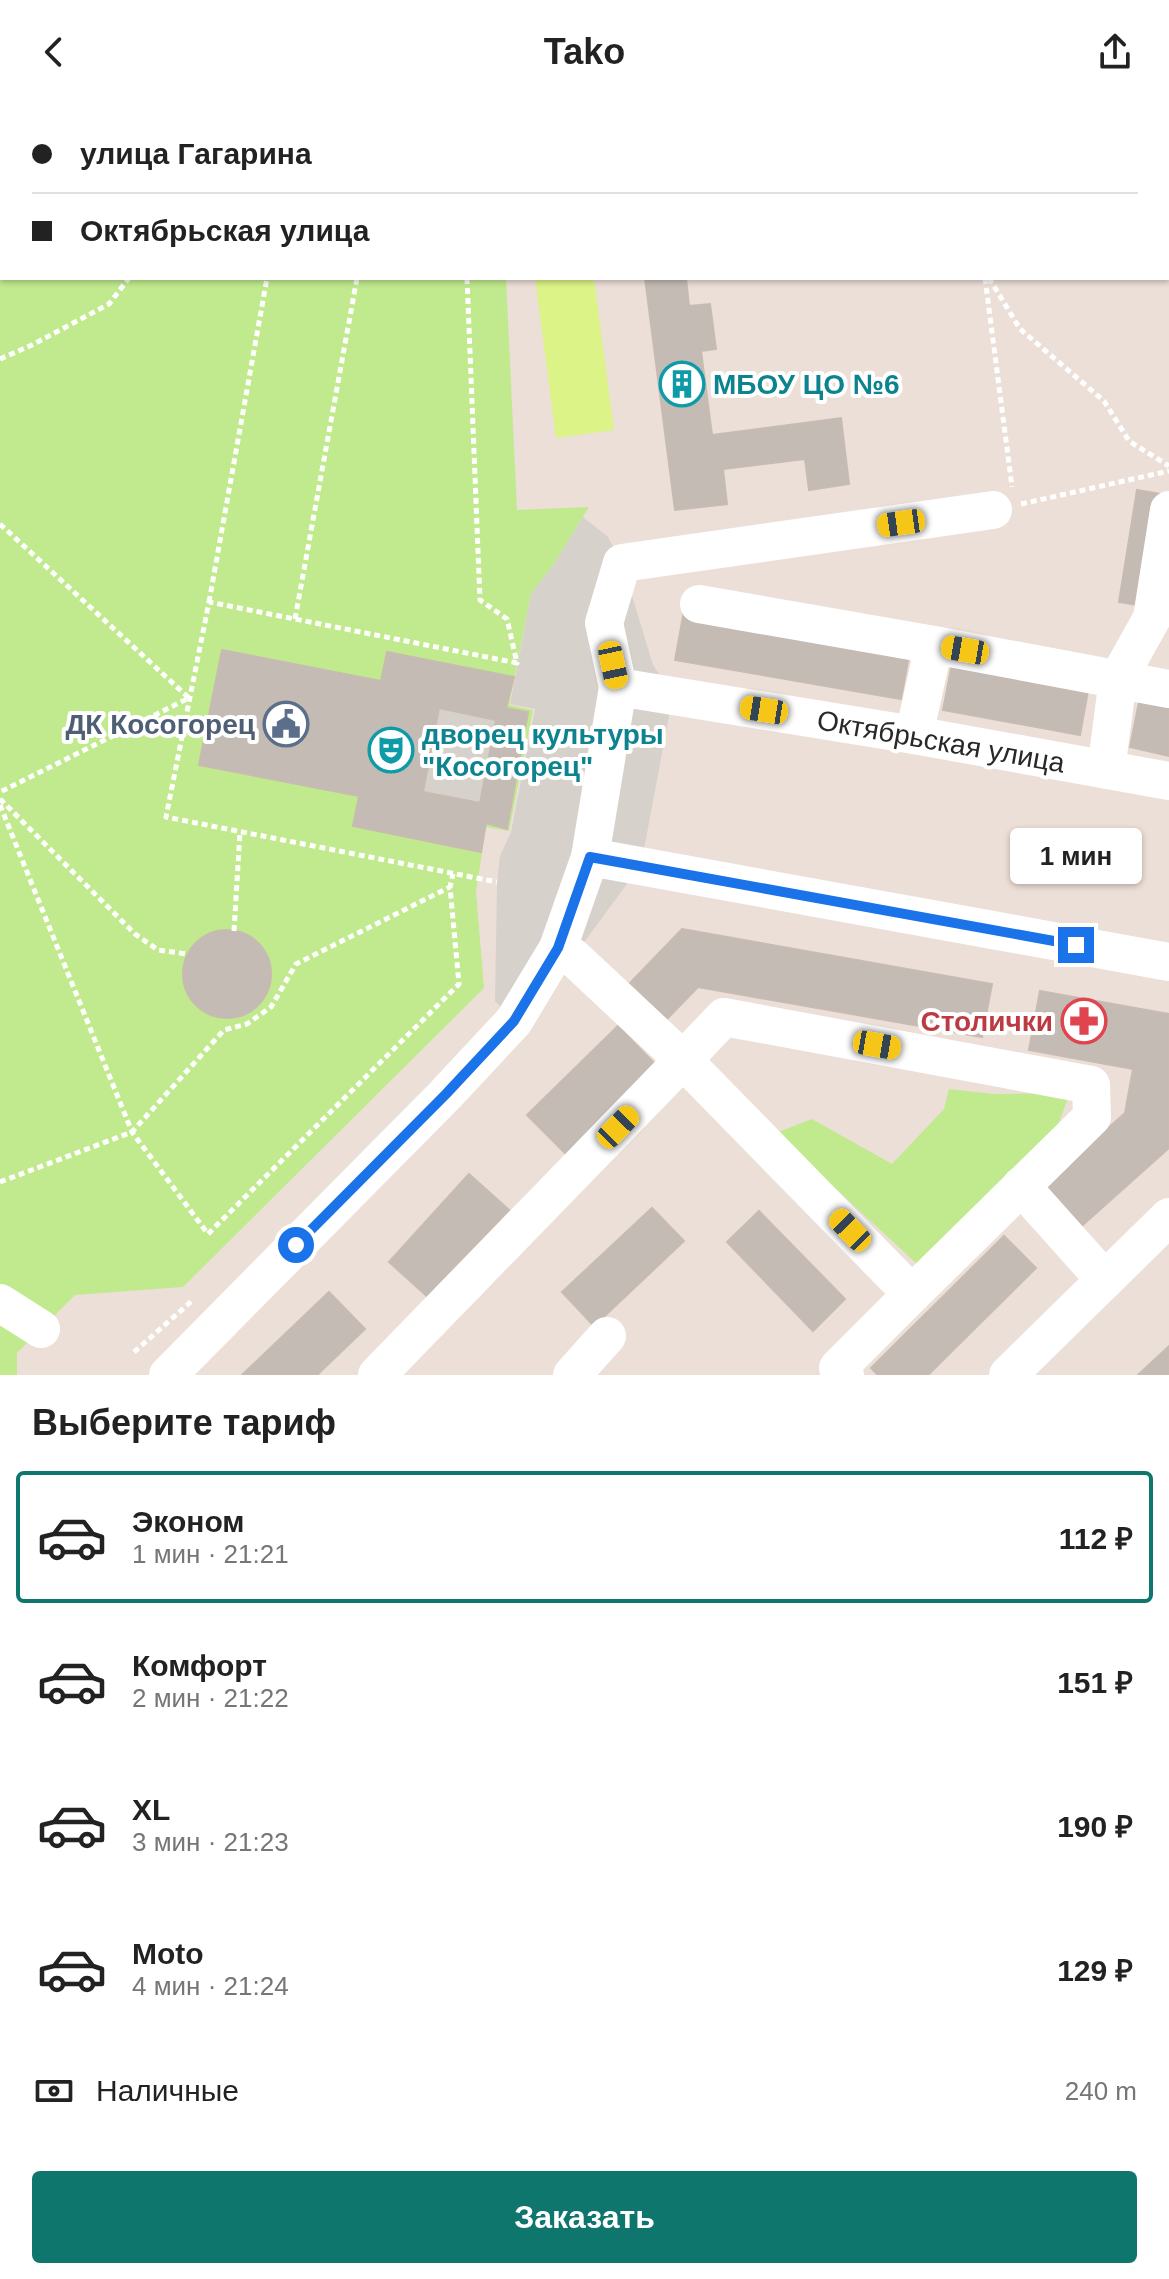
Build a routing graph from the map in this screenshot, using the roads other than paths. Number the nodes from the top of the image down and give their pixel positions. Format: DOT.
graph roads {
  1 [pos="1004,508"];
  2 [pos="1169,510"];
  3 [pos="699,604"];
  4 [pos="934,645"];
  5 [pos="1118,679"];
  6 [pos="618,687"];
  7 [pos="1169,689"];
  8 [pos="914,735"];
  9 [pos="1106,770"];
  10 [pos="1169,781"];
  11 [pos="590,857"];
  12 [pos="558,948"];
  13 [pos="1169,962"];
  14 [pos="683,1060"];
  15 [pos="1021,1186"];
  16 [pos="1163,1237"];
  17 [pos="1105,1280"];
  18 [pos="912,1294"];
  19 [pos="0,1303"];
  20 [pos="41,1329"];
  21 [pos="607,1336"];
  22 [pos="168,1375"];
  23 [pos="377,1375"];
  24 [pos="572,1375"];
  25 [pos="845,1375"];
  26 [pos="1008,1375"];
  1 -- 6 [label="street"];
  2 -- 5 [label="street"];
  3 -- 4 [label="street"];
  4 -- 5 [label="street"];
  4 -- 8 [label="street"];
  5 -- 7 [label="street"];
  5 -- 9 [label="street"];
  6 -- 8 [label="street, Октябрьская улица"];
  6 -- 11 [label="street"];
  8 -- 9 [label="street, Октябрьская улица"];
  9 -- 10 [label="street, Октябрьская улица"];
  11 -- 12 [label="street"];
  11 -- 13 [label="street"];
  12 -- 14 [label="street"];
  12 -- 22 [label="street"];
  14 -- 15 [label="street"];
  14 -- 18 [label="street"];
  14 -- 23 [label="street"];
  15 -- 17 [label="street"];
  15 -- 18 [label="street"];
  16 -- 17 [label="street"];
  17 -- 26 [label="street"];
  18 -- 25 [label="street"];
  19 -- 20 [label="street"];
  21 -- 24 [label="street"];
}
